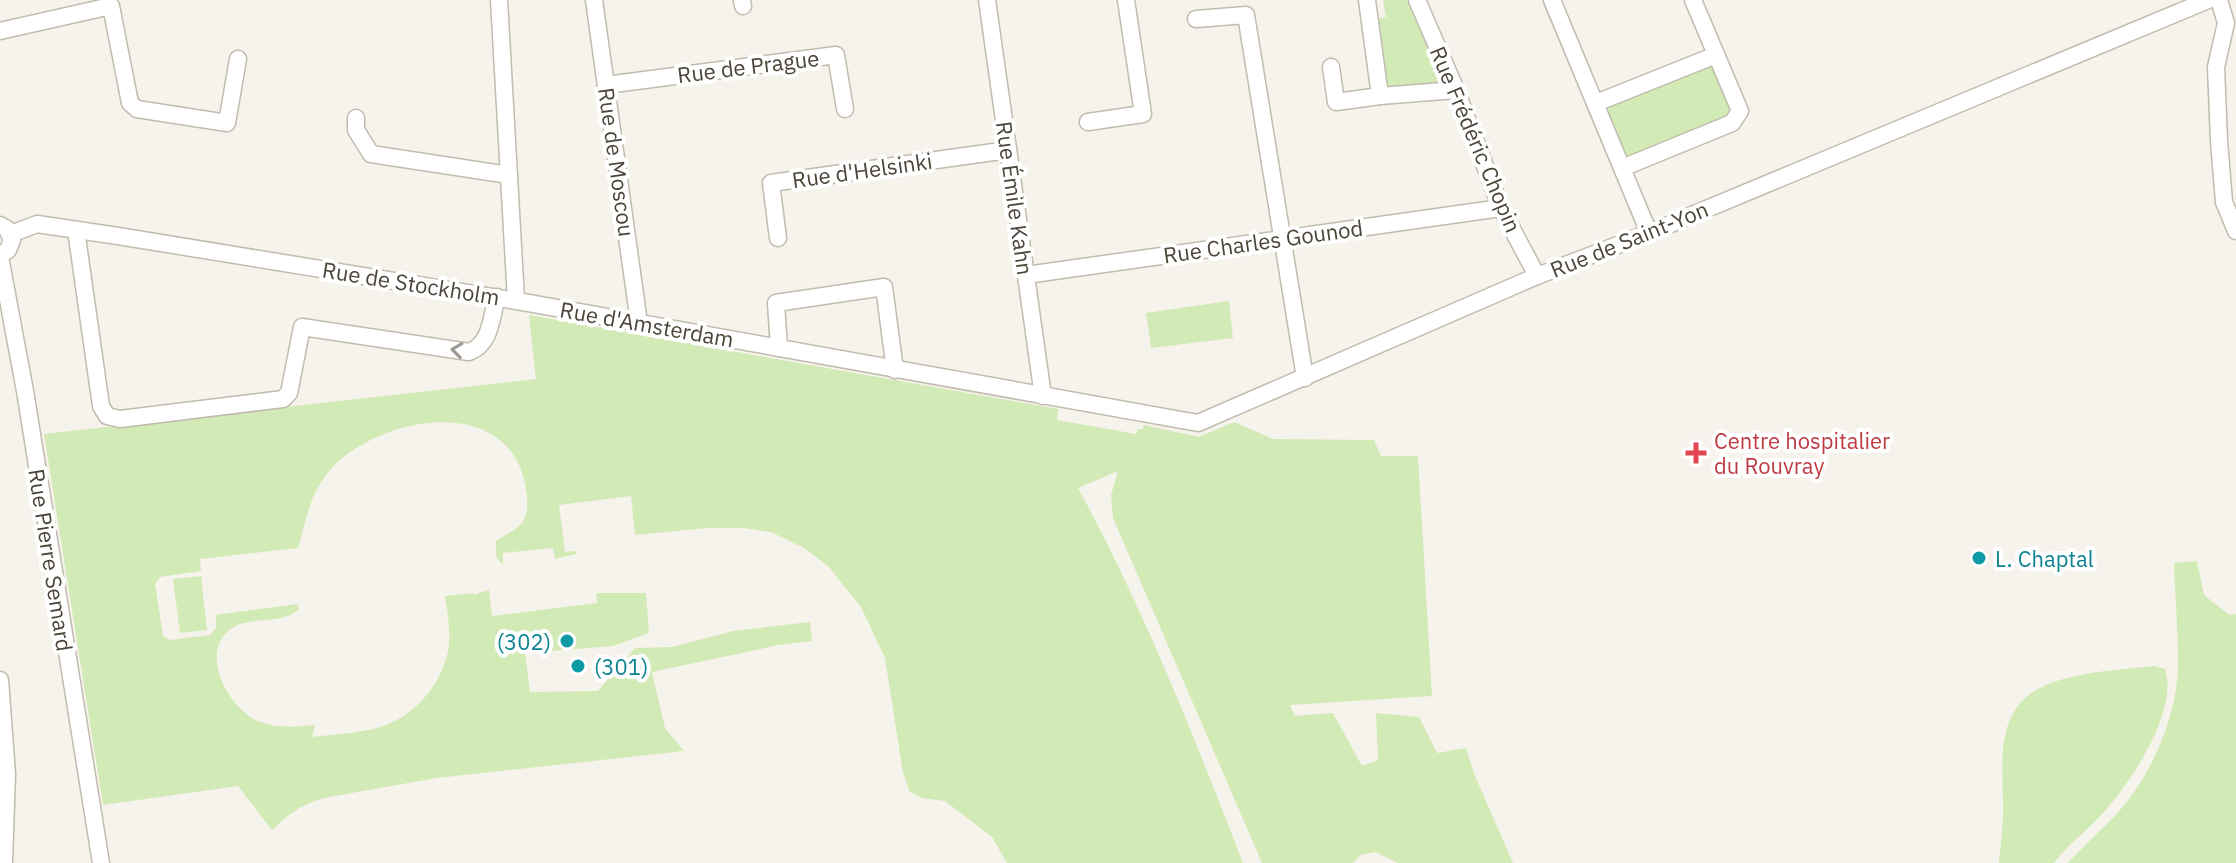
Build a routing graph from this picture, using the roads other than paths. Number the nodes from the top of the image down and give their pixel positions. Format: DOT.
graph roads {
  1 [pos="499,0"];
  2 [pos="594,0"];
  3 [pos="987,0"];
  4 [pos="1126,0"];
  5 [pos="1367,0"];
  6 [pos="1417,0"];
  7 [pos="1552,0"];
  8 [pos="1693,0"];
  9 [pos="2208,0"];
  10 [pos="2219,0"];
  11 [pos="111,3"];
  12 [pos="1196,19"];
  13 [pos="0,31"];
  14 [pos="1716,55"];
  15 [pos="238,59"];
  16 [pos="1331,67"];
  17 [pos="606,85"];
  18 [pos="1456,90"];
  19 [pos="1380,96"];
  20 [pos="1596,103"];
  21 [pos="845,109"];
  22 [pos="356,118"];
  23 [pos="1088,122"];
  24 [pos="1008,150"];
  25 [pos="1622,168"];
  26 [pos="509,175"];
  27 [pos="1501,208"];
  28 [pos="6,229"];
  29 [pos="76,230"];
  30 [pos="2236,231"];
  31 [pos="1649,233"];
  32 [pos="778,238"];
  33 [pos="1281,238"];
  34 [pos="0,256"];
  35 [pos="1026,275"];
  36 [pos="1537,276"];
  37 [pos="497,297"];
  38 [pos="516,300"];
  39 [pos="639,323"];
  40 [pos="779,348"];
  41 [pos="895,370"];
  42 [pos="1305,378"];
  43 [pos="1043,396"];
  44 [pos="0,680"];
  45 [pos="4,863"];
  46 [pos="101,863"];
  1 -- 26 [label="street, Rue de Stockholm"];
  2 -- 17 [label="street, Rue de Moscou"];
  3 -- 24 [label="street, Rue Émile Kahn"];
  4 -- 23 [label="street"];
  5 -- 19 [label="street"];
  6 -- 18 [label="street, Rue Frédéric Chopin"];
  7 -- 20 [label="street"];
  8 -- 14 [label="street"];
  9 -- 31 [label="street, Rue de Saint-Yon"];
  10 -- 30 [label="street"];
  11 -- 13 [label="street"];
  11 -- 15 [label="street"];
  12 -- 33 [label="street"];
  14 -- 20 [label="street"];
  14 -- 25 [label="street"];
  16 -- 19 [label="street"];
  17 -- 21 [label="street, Rue de Prague"];
  17 -- 39 [label="street, Rue de Moscou"];
  18 -- 19 [label="street"];
  18 -- 27 [label="street, Rue Frédéric Chopin"];
  20 -- 25 [label="street"];
  22 -- 26 [label="street"];
  24 -- 32 [label="street, Rue d'Helsinki"];
  24 -- 35 [label="street, Rue Émile Kahn"];
  25 -- 31 [label="street"];
  26 -- 38 [label="street, Rue de Stockholm"];
  27 -- 33 [label="street, Rue Charles Gounod"];
  27 -- 36 [label="street, Rue Frédéric Chopin"];
  28 -- 29 [label="street, Rue de Stockholm"];
  28 -- 34 [label="street"];
  29 -- 37 [label="street, Rue de Stockholm"];
  37 -- 29 [label="street, one-way"];
  31 -- 36 [label="street, Rue de Saint-Yon"];
  33 -- 35 [label="street, Rue Charles Gounod"];
  33 -- 42 [label="street"];
  34 -- 46 [label="street, Rue Pierre Semard"];
  35 -- 43 [label="street, Rue Émile Kahn"];
  36 -- 42 [label="street, Rue de Saint-Yon"];
  37 -- 38 [label="street, Rue de Stockholm"];
  38 -- 39 [label="street, Rue d'Amsterdam"];
  39 -- 40 [label="street, Rue d'Amsterdam"];
  40 -- 41 [label="street, Rue d'Amsterdam"];
  40 -- 41 [label="street"];
  41 -- 43 [label="street, Rue d'Amsterdam"];
  42 -- 43 [label="street, Rue de Saint-Yon"];
  44 -- 45 [label="street"];
}
